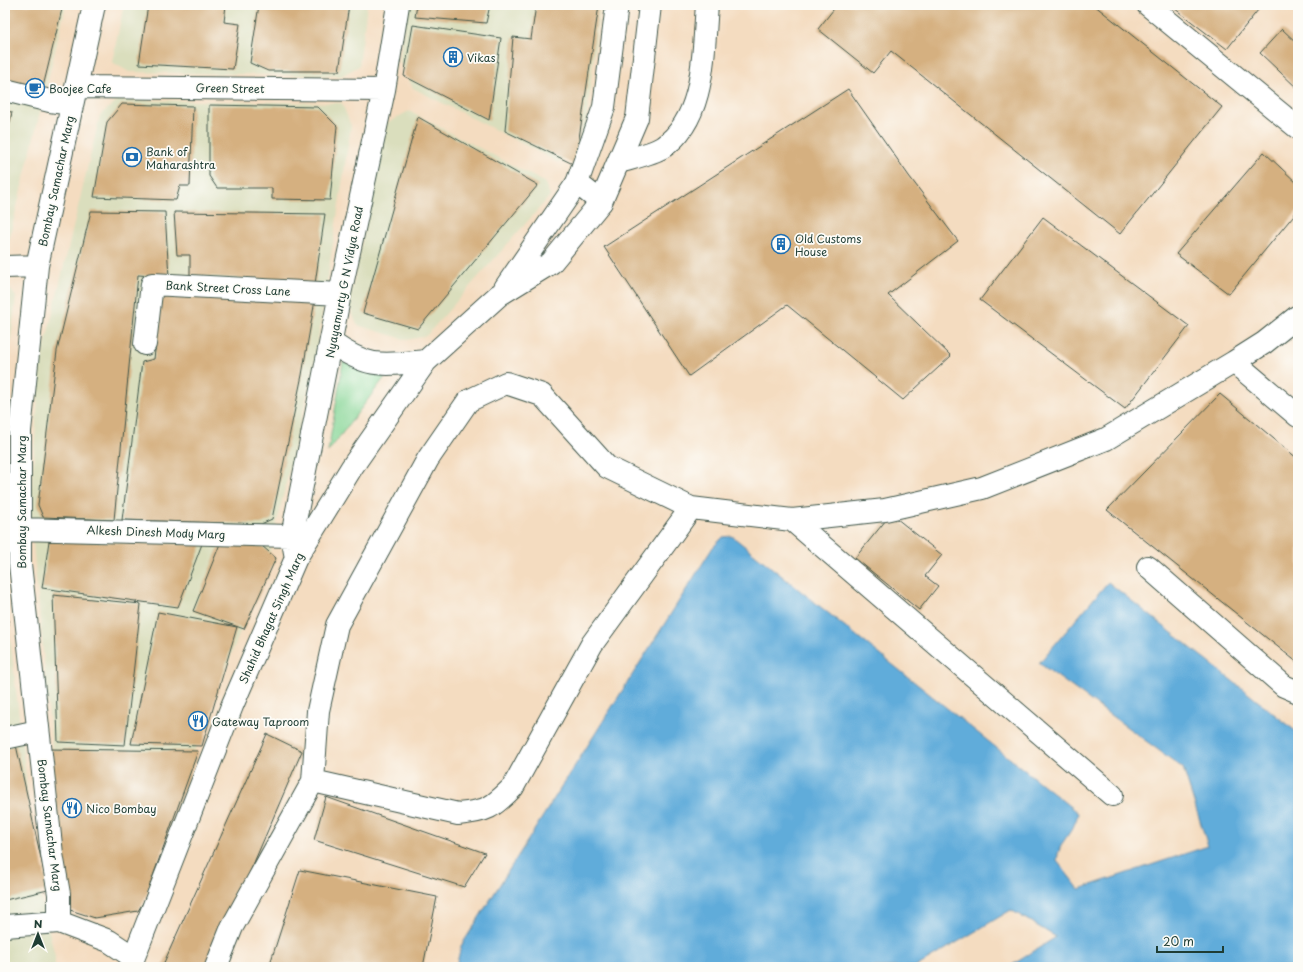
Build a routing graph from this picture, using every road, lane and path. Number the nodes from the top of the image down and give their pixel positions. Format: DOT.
graph roads {
  1 [pos="94,5"];
  2 [pos="398,5"];
  3 [pos="617,5"];
  4 [pos="650,5"];
  5 [pos="707,5"];
  6 [pos="1148,5"];
  7 [pos="5,90"];
  8 [pos="384,90"];
  9 [pos="74,95"];
  10 [pos="1298,128"];
  11 [pos="619,162"];
  12 [pos="577,184"];
  13 [pos="601,202"];
  14 [pos="37,266"];
  15 [pos="5,267"];
  16 [pos="340,294"];
  17 [pos="499,296"];
  18 [pos="1298,316"];
  19 [pos="332,342"];
  20 [pos="145,344"];
  21 [pos="426,361"];
  22 [pos="1234,362"];
  23 [pos="1298,416"];
  24 [pos="20,431"];
  25 [pos="5,451"];
  26 [pos="691,508"];
  27 [pos="792,520"];
  28 [pos="19,529"];
  29 [pos="292,536"];
  30 [pos="296,558"];
  31 [pos="1148,567"];
  32 [pos="1298,692"];
  33 [pos="38,731"];
  34 [pos="5,738"];
  35 [pos="314,781"];
  36 [pos="1112,795"];
  37 [pos="59,922"];
  38 [pos="5,926"];
  39 [pos="131,962"];
  40 [pos="216,967"];
  1 -- 9 [label="street, Bombay Samachar Marg"];
  2 -- 8 [label="street, Nyayamurty G N Vidya Road"];
  3 -- 12 [label="street, Shahid Bhagat Singh Marg"];
  4 -- 11 [label="street, Shahid Bhagat Singh Marg"];
  5 -- 11 [label="street"];
  6 -- 10 [label="street"];
  7 -- 9 [label="street, Green Street"];
  8 -- 9 [label="street, Green Street"];
  8 -- 16 [label="street, Nyayamurty G N Vidya Road"];
  9 -- 14 [label="street, Bombay Samachar Marg"];
  11 -- 13 [label="street, Shahid Bhagat Singh Marg"];
  12 -- 13 [label="street"];
  12 -- 17 [label="street, Shahid Bhagat Singh Marg"];
  13 -- 17 [label="street, Shahid Bhagat Singh Marg"];
  14 -- 15 [label="street"];
  14 -- 24 [label="street, Bombay Samachar Marg"];
  16 -- 19 [label="street, Nyayamurty G N Vidya Road"];
  16 -- 20 [label="street, Bank Street Cross Lane"];
  17 -- 21 [label="street, Shahid Bhagat Singh Marg"];
  18 -- 22 [label="street"];
  19 -- 21 [label="street"];
  19 -- 29 [label="street, Nyayamurty G N Vidya Road"];
  21 -- 30 [label="street, Shahid Bhagat Singh Marg"];
  22 -- 23 [label="street"];
  22 -- 27 [label="street"];
  24 -- 25 [label="street"];
  24 -- 28 [label="street, Bombay Samachar Marg"];
  26 -- 27 [label="street"];
  26 -- 35 [label="street"];
  26 -- 35 [label="street"];
  27 -- 36 [label="street"];
  28 -- 29 [label="street, Alkesh Dinesh Mody Marg"];
  28 -- 33 [label="street, Bombay Samachar Marg"];
  29 -- 30 [label="street, Nyayamurty G N Vidya Road"];
  30 -- 39 [label="street, Shahid Bhagat Singh Marg"];
  31 -- 32 [label="street"];
  33 -- 34 [label="street"];
  33 -- 37 [label="street, Bombay Samachar Marg"];
  35 -- 40 [label="street"];
  37 -- 38 [label="street"];
  37 -- 39 [label="street"];
}
